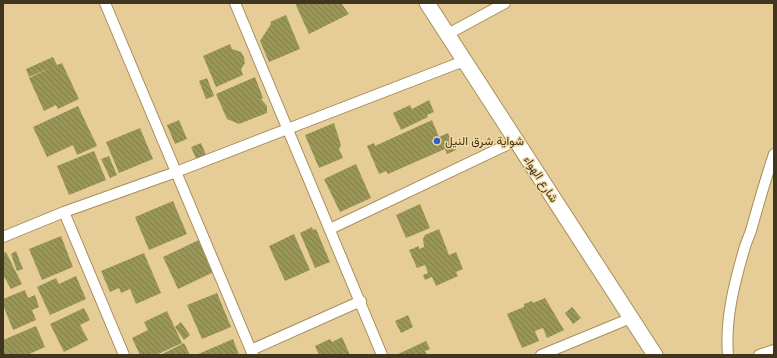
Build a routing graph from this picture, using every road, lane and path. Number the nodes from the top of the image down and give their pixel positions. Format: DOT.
graph roads {
  1 [pos="106,3"];
  2 [pos="235,3"];
  3 [pos="427,3"];
  4 [pos="505,3"];
  5 [pos="448,34"];
  6 [pos="464,61"];
  7 [pos="287,128"];
  8 [pos="515,141"];
  9 [pos="774,154"];
  10 [pos="176,172"];
  11 [pos="64,212"];
  12 [pos="330,229"];
  13 [pos="3,237"];
  14 [pos="361,301"];
  15 [pos="631,318"];
  16 [pos="774,350"];
  17 [pos="252,352"];
  18 [pos="124,355"];
  19 [pos="382,355"];
  20 [pos="541,355"];
  21 [pos="655,355"];
  22 [pos="728,355"];
  23 [pos="759,355"];
  1 -- 10 [label="street"];
  2 -- 7 [label="street"];
  3 -- 5 [label="street, شارع الهواء"];
  4 -- 5 [label="street"];
  5 -- 6 [label="street, شارع الهواء"];
  6 -- 7 [label="street"];
  6 -- 8 [label="street, شارع الهواء"];
  7 -- 10 [label="street"];
  7 -- 12 [label="street"];
  8 -- 12 [label="street"];
  8 -- 15 [label="street, شارع الهواء"];
  9 -- 22 [label="street"];
  10 -- 11 [label="street"];
  10 -- 17 [label="street"];
  11 -- 13 [label="street"];
  11 -- 18 [label="street"];
  12 -- 14 [label="street"];
  14 -- 17 [label="street"];
  14 -- 19 [label="street"];
  15 -- 20 [label="street"];
  15 -- 21 [label="street, شارع الهواء"];
  16 -- 23 [label="street"];
}
